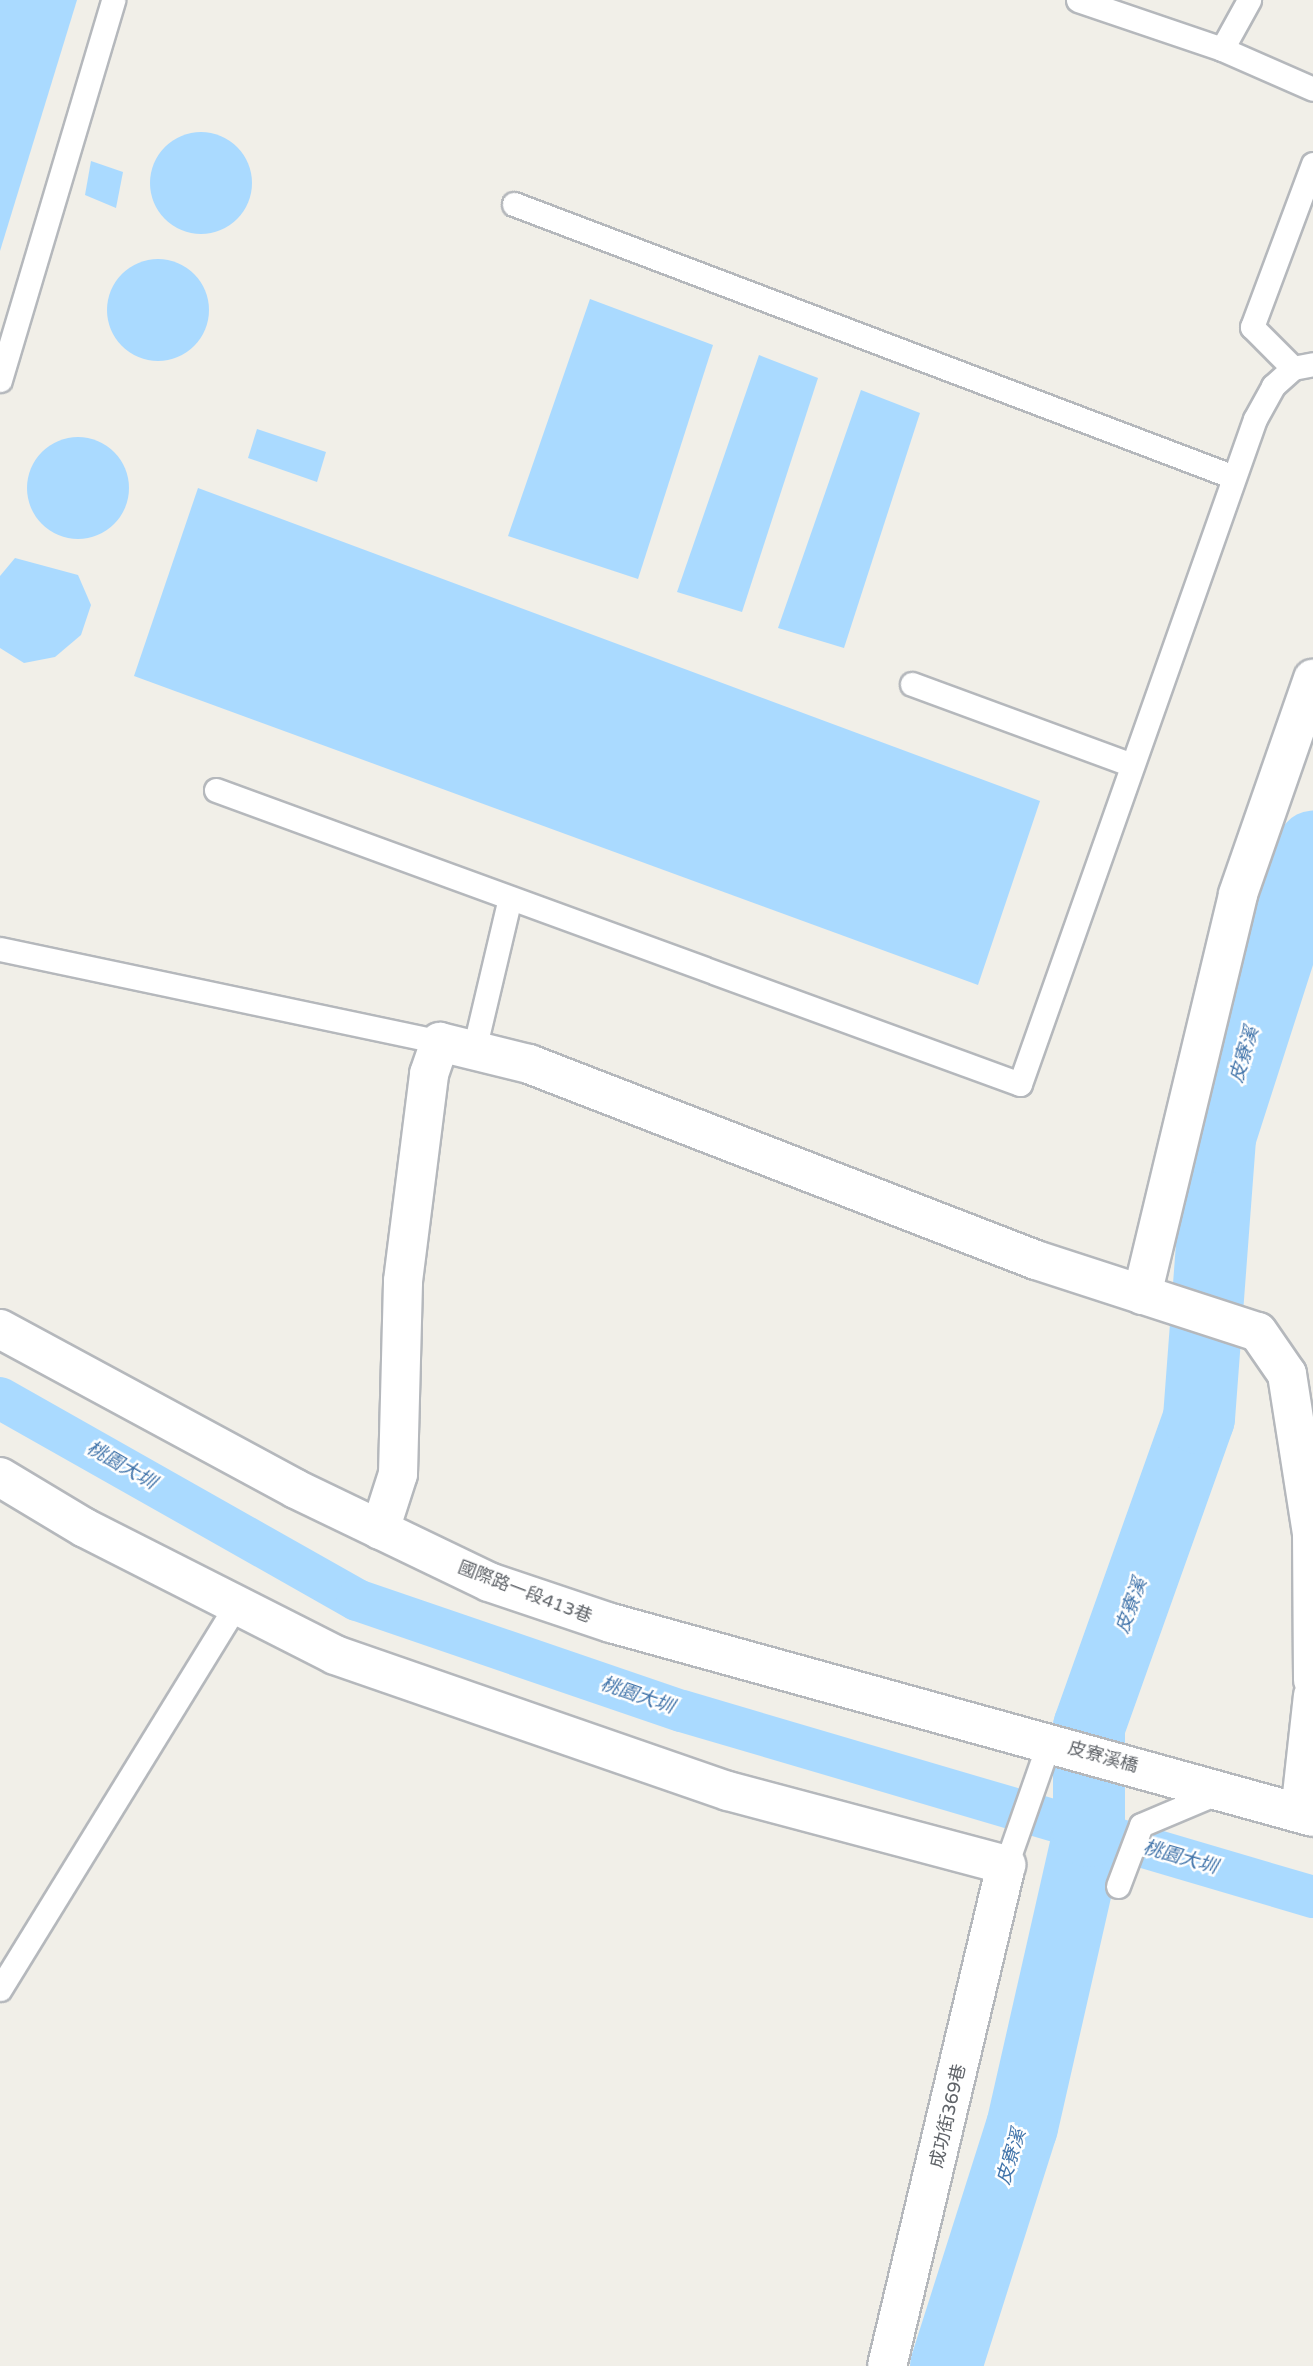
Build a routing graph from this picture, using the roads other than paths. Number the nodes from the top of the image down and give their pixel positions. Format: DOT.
graph roads {
  1 [pos="113,0"];
  2 [pos="1078,0"];
  3 [pos="1249,0"];
  4 [pos="1222,49"];
  5 [pos="1313,89"];
  6 [pos="1313,164"];
  7 [pos="514,204"];
  8 [pos="1303,366"];
  9 [pos="0,380"];
  10 [pos="1234,477"];
  11 [pos="1313,679"];
  12 [pos="912,684"];
  13 [pos="1129,764"];
  14 [pos="216,790"];
  15 [pos="510,898"];
  16 [pos="0,949"];
  17 [pos="457,1046"];
  18 [pos="1153,1298"];
  19 [pos="0,1329"];
  20 [pos="0,1477"];
  21 [pos="380,1530"];
  22 [pos="236,1605"];
  23 [pos="1313,1680"];
  24 [pos="1313,1696"];
  25 [pos="1049,1742"];
  26 [pos="1222,1791"];
  27 [pos="1307,1815"];
  28 [pos="1006,1865"];
  29 [pos="1118,1886"];
  30 [pos="0,1989"];
  31 [pos="887,2366"];
  1 -- 9 [label="lane"];
  2 -- 4 [label="lane"];
  3 -- 4 [label="lane"];
  4 -- 5 [label="lane"];
  6 -- 8 [label="lane"];
  7 -- 10 [label="lane"];
  8 -- 10 [label="lane"];
  10 -- 13 [label="lane"];
  11 -- 18 [label="street"];
  12 -- 13 [label="lane"];
  13 -- 15 [label="lane"];
  14 -- 15 [label="lane"];
  15 -- 17 [label="lane"];
  16 -- 17 [label="lane"];
  17 -- 18 [label="street"];
  17 -- 21 [label="street"];
  18 -- 23 [label="street"];
  19 -- 21 [label="street, 國際路一段413巷"];
  20 -- 22 [label="street"];
  21 -- 25 [label="street, 國際路一段413巷"];
  22 -- 28 [label="street"];
  22 -- 30 [label="lane"];
  24 -- 27 [label="street"];
  25 -- 26 [label="street, 皮寮溪橋"];
  25 -- 28 [label="lane"];
  26 -- 27 [label="street"];
  26 -- 29 [label="lane"];
  28 -- 31 [label="street, 成功街369巷"];
}
